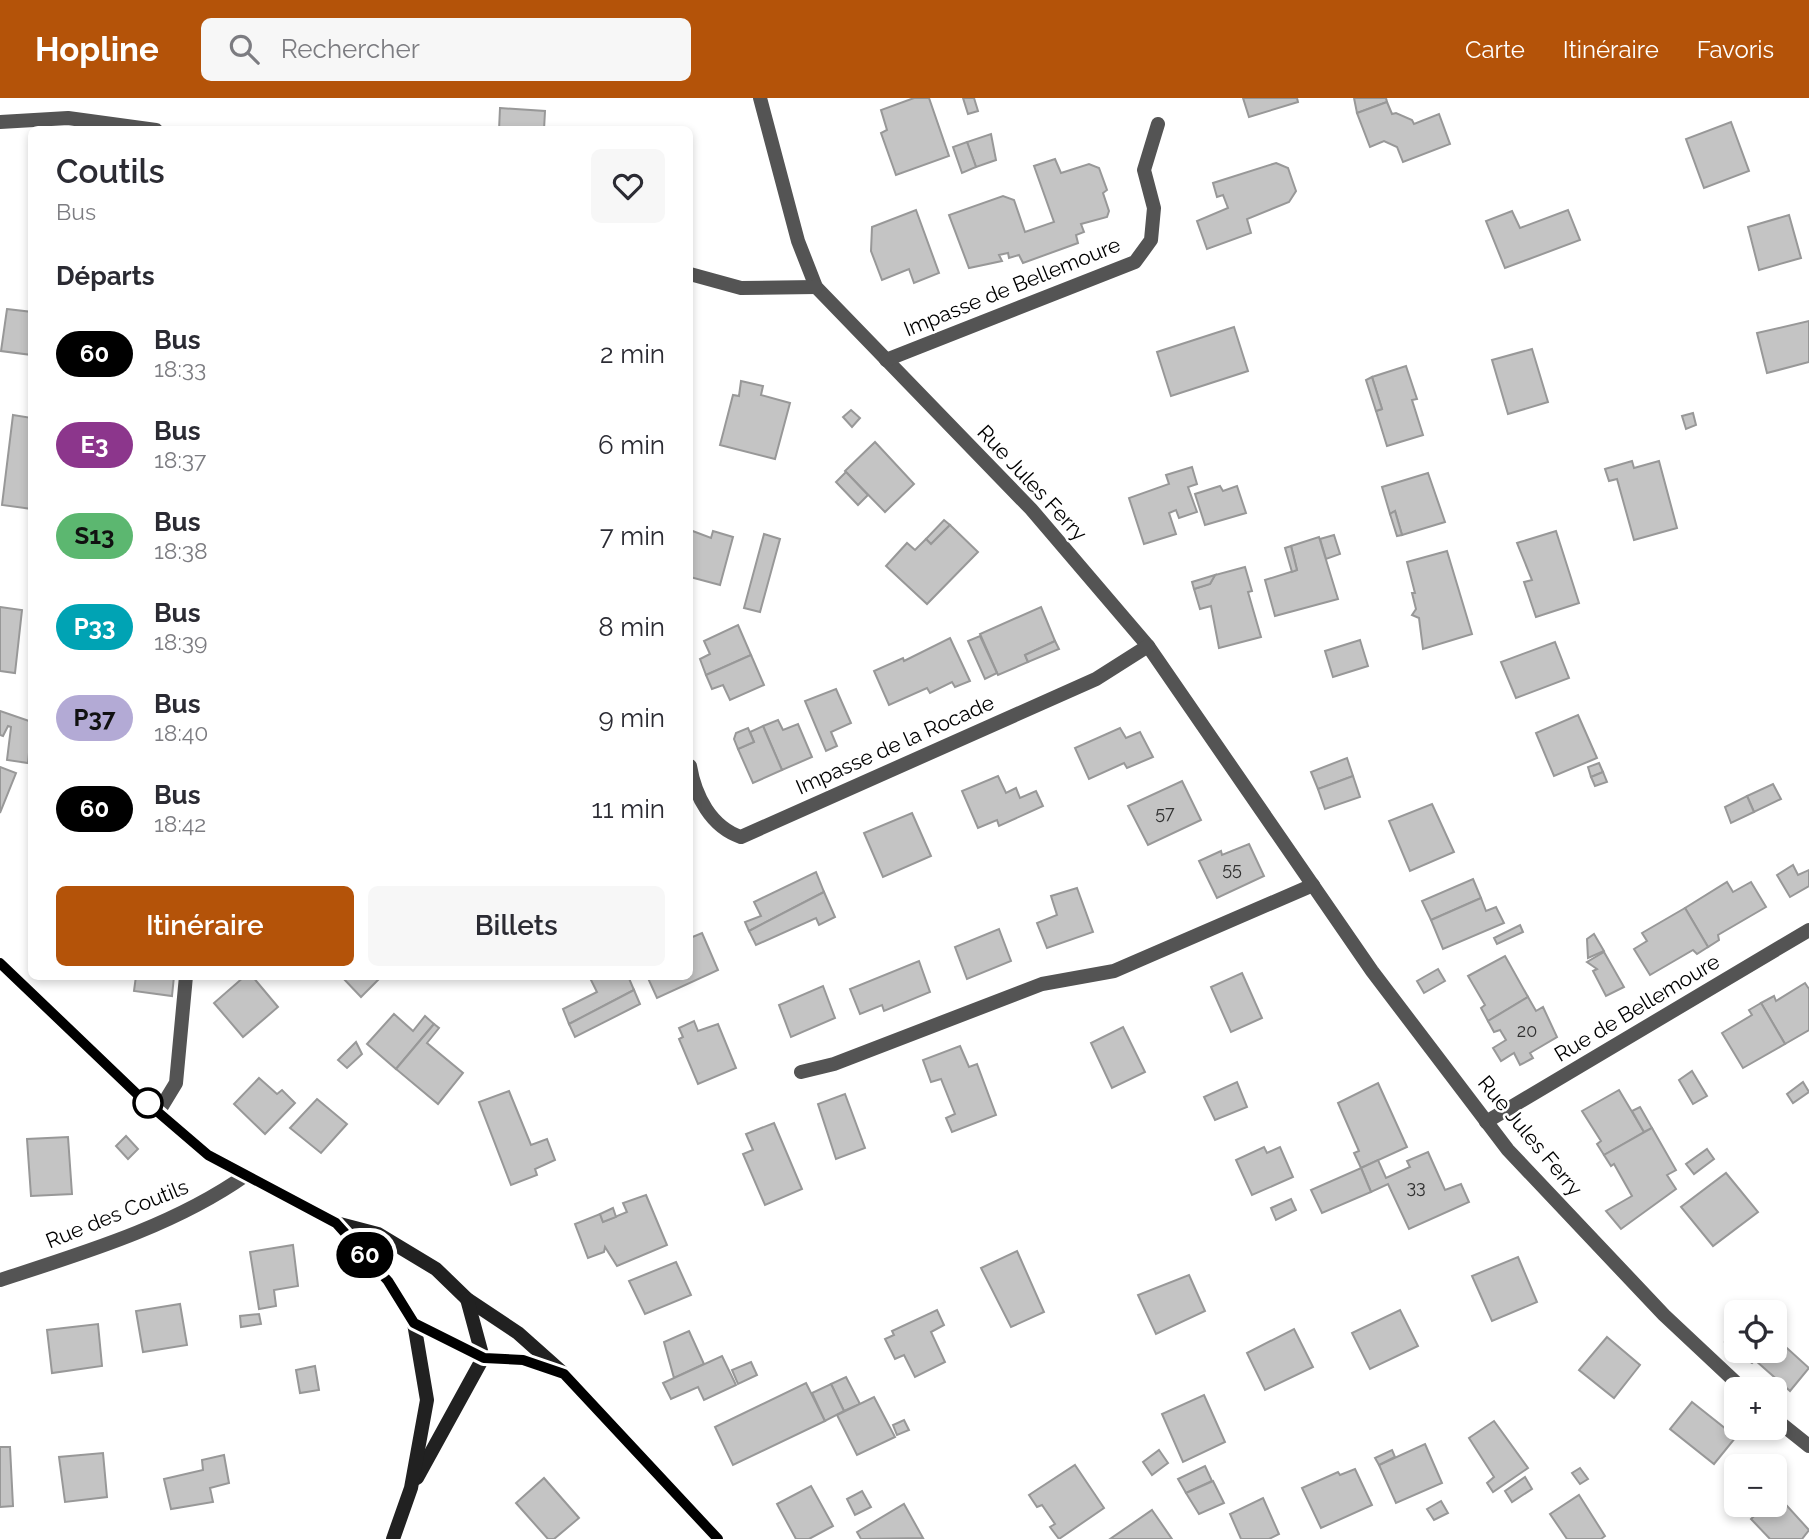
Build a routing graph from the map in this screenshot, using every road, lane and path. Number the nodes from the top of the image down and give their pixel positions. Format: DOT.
graph roads {
  1 [pos="760,98"];
  2 [pos="0,122"];
  3 [pos="1158,124"];
  4 [pos="127,126"];
  5 [pos="693,275"];
  6 [pos="816,287"];
  7 [pos="886,360"];
  8 [pos="1147,646"];
  9 [pos="693,773"];
  10 [pos="1313,885"];
  11 [pos="1809,930"];
  12 [pos="1,966"];
  13 [pos="186,980"];
  14 [pos="801,1072"];
  15 [pos="159,1111"];
  16 [pos="1486,1122"];
  17 [pos="246,1175"];
  18 [pos="336,1223"];
  19 [pos="0,1280"];
  20 [pos="467,1299"];
  21 [pos="414,1323"];
  22 [pos="484,1358"];
  23 [pos="564,1374"];
  24 [pos="1730,1377"];
  25 [pos="1787,1428"];
  26 [pos="1809,1446"];
  27 [pos="411,1488"];
  28 [pos="393,1539"];
  29 [pos="718,1539"];
  1 -- 6 [label="street, Rue Jules Ferry"];
  2 -- 4 [label="street"];
  3 -- 7 [label="street, Impasse de Bellemoure"];
  5 -- 6 [label="street"];
  6 -- 7 [label="street, Rue Jules Ferry"];
  7 -- 8 [label="street, Rue Jules Ferry"];
  8 -- 9 [label="street, Impasse de la Rocade"];
  8 -- 10 [label="street, Rue Jules Ferry"];
  10 -- 14 [label="street"];
  10 -- 16 [label="street, Rue Jules Ferry"];
  11 -- 16 [label="street, Rue de Bellemoure"];
  12 -- 15 [label="street"];
  13 -- 15 [label="street"];
  15 -- 17 [label="street"];
  16 -- 24 [label="street, Rue Jules Ferry"];
  17 -- 18 [label="street"];
  17 -- 19 [label="street, Rue des Coutils"];
  18 -- 20 [label="street"];
  18 -- 21 [label="street"];
  20 -- 22 [label="street"];
  20 -- 23 [label="street"];
  21 -- 22 [label="street"];
  21 -- 27 [label="street"];
  22 -- 23 [label="street"];
  22 -- 27 [label="street"];
  23 -- 29 [label="street"];
  25 -- 26 [label="street"];
  27 -- 28 [label="street"];
}
